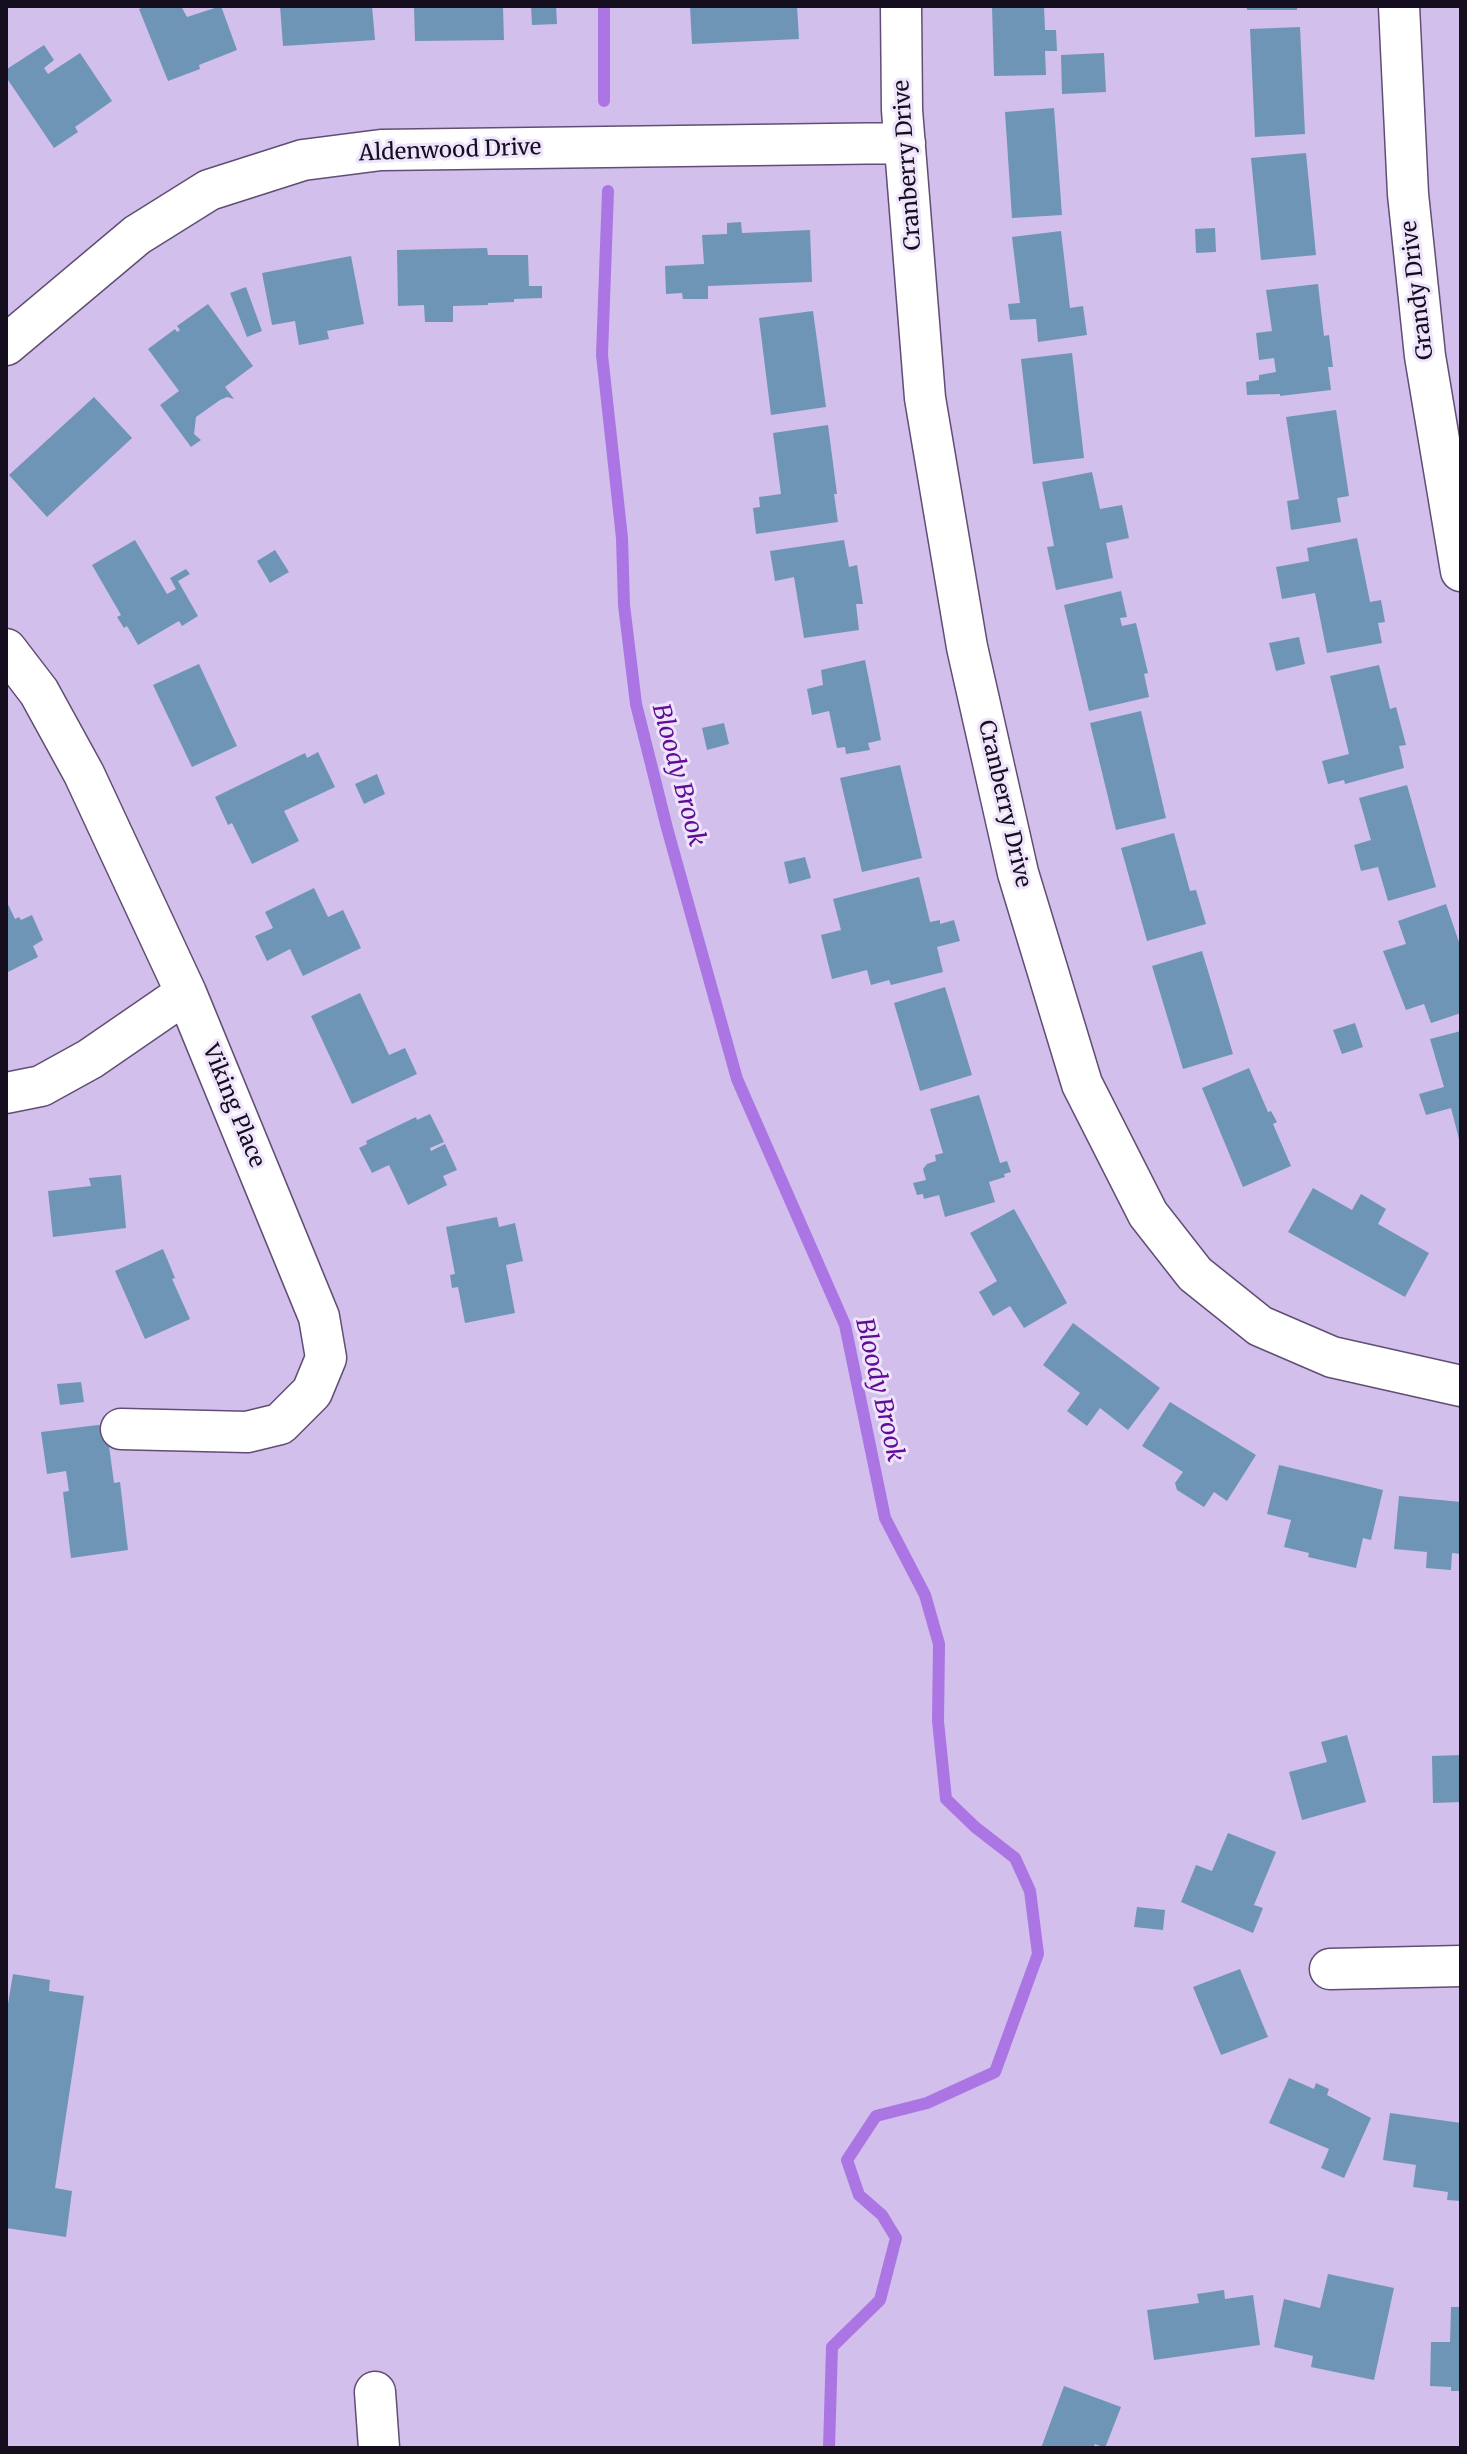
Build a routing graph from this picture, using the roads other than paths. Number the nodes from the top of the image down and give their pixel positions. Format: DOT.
graph roads {
  1 [pos="901,6"];
  2 [pos="1399,6"];
  3 [pos="905,143"];
  4 [pos="6,345"];
  5 [pos="1461,571"];
  6 [pos="6,649"];
  7 [pos="186,993"];
  8 [pos="6,1093"];
  9 [pos="1461,1386"];
  10 [pos="121,1429"];
  11 [pos="1461,1966"];
  12 [pos="1330,1969"];
  13 [pos="375,2392"];
  14 [pos="379,2448"];
  1 -- 3 [label="street, Cranberry Drive"];
  2 -- 5 [label="street, Grandy Drive"];
  3 -- 4 [label="street, Aldenwood Drive"];
  3 -- 9 [label="street, Cranberry Drive"];
  6 -- 7 [label="street, Viking Place"];
  7 -- 8 [label="street"];
  7 -- 10 [label="street, Viking Place"];
  11 -- 12 [label="street"];
  13 -- 14 [label="street"];
}
